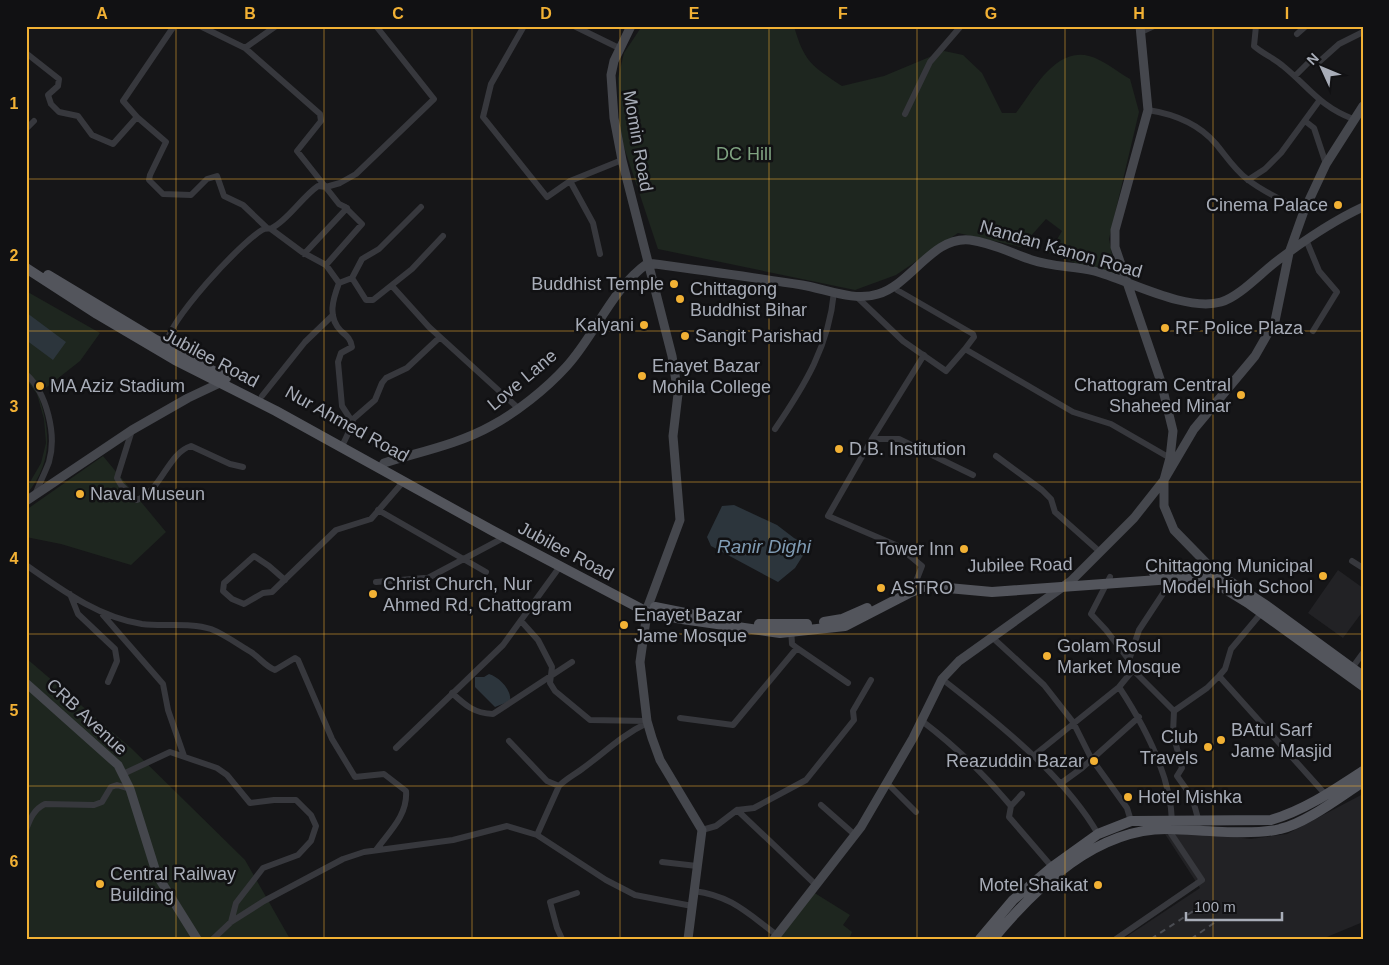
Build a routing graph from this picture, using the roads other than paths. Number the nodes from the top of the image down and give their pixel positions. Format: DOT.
graph roads {
  1 [pos="174,26"];
  2 [pos="200,26"];
  3 [pos="276,26"];
  4 [pos="376,26"];
  5 [pos="524,26"];
  6 [pos="574,26"];
  7 [pos="631,26"];
  8 [pos="961,26"];
  9 [pos="1154,26"];
  10 [pos="1256,26"];
  11 [pos="1306,26"];
  12 [pos="1141,29"];
  13 [pos="1363,32"];
  14 [pos="1297,34"];
  15 [pos="245,48"];
  16 [pos="618,48"];
  17 [pos="26,53"];
  18 [pos="1295,76"];
  19 [pos="1319,101"];
  20 [pos="1363,106"];
  21 [pos="1148,110"];
  22 [pos="904,114"];
  23 [pos="137,117"];
  24 [pos="1353,119"];
  25 [pos="34,121"];
  26 [pos="1305,121"];
  27 [pos="26,129"];
  28 [pos="622,160"];
  29 [pos="1326,164"];
  30 [pos="1248,180"];
  31 [pos="570,181"];
  32 [pos="326,186"];
  33 [pos="421,207"];
  34 [pos="1363,207"];
  35 [pos="347,208"];
  36 [pos="1304,211"];
  37 [pos="269,228"];
  38 [pos="443,236"];
  39 [pos="1307,242"];
  40 [pos="1289,253"];
  41 [pos="304,254"];
  42 [pos="600,254"];
  43 [pos="26,262"];
  44 [pos="648,263"];
  45 [pos="326,265"];
  46 [pos="26,268"];
  47 [pos="352,278"];
  48 [pos="339,283"];
  49 [pos="1128,285"];
  50 [pos="392,286"];
  51 [pos="896,286"];
  52 [pos="834,292"];
  53 [pos="857,297"];
  54 [pos="333,315"];
  55 [pos="1313,331"];
  56 [pos="440,337"];
  57 [pos="166,345"];
  58 [pos="965,349"];
  59 [pos="924,356"];
  60 [pos="26,374"];
  61 [pos="225,380"];
  62 [pos="262,396"];
  63 [pos="518,408"];
  64 [pos="352,420"];
  65 [pos="775,429"];
  66 [pos="132,430"];
  67 [pos="872,440"];
  68 [pos="344,442"];
  69 [pos="996,456"];
  70 [pos="1170,458"];
  71 [pos="382,466"];
  72 [pos="243,467"];
  73 [pos="973,475"];
  74 [pos="1164,480"];
  75 [pos="403,482"];
  76 [pos="35,495"];
  77 [pos="26,501"];
  78 [pos="378,510"];
  79 [pos="505,537"];
  80 [pos="1100,552"];
  81 [pos="464,559"];
  82 [pos="1352,561"];
  83 [pos="26,565"];
  84 [pos="561,566"];
  85 [pos="1363,568"];
  86 [pos="486,572"];
  87 [pos="1215,572"];
  88 [pos="1169,575"];
  89 [pos="427,578"];
  90 [pos="285,580"];
  91 [pos="1109,580"];
  92 [pos="376,582"];
  93 [pos="915,584"];
  94 [pos="1067,584"];
  95 [pos="411,587"];
  96 [pos="70,594"];
  97 [pos="650,608"];
  98 [pos="1264,609"];
  99 [pos="100,612"];
  100 [pos="521,621"];
  101 [pos="791,628"];
  102 [pos="993,638"];
  103 [pos="797,648"];
  104 [pos="1363,653"];
  105 [pos="1129,660"];
  106 [pos="572,662"];
  107 [pos="1352,668"];
  108 [pos="1133,670"];
  109 [pos="551,676"];
  110 [pos="1219,676"];
  111 [pos="1363,676"];
  112 [pos="942,679"];
  113 [pos="871,680"];
  114 [pos="108,682"];
  115 [pos="26,683"];
  116 [pos="848,683"];
  117 [pos="1363,686"];
  118 [pos="1119,687"];
  119 [pos="452,693"];
  120 [pos="1174,711"];
  121 [pos="1139,717"];
  122 [pos="680,718"];
  123 [pos="922,721"];
  124 [pos="647,722"];
  125 [pos="1073,722"];
  126 [pos="509,741"];
  127 [pos="396,748"];
  128 [pos="184,756"];
  129 [pos="1032,757"];
  130 [pos="1091,758"];
  131 [pos="1363,771"];
  132 [pos="124,774"];
  133 [pos="1363,782"];
  134 [pos="887,784"];
  135 [pos="1060,784"];
  136 [pos="559,786"];
  137 [pos="130,789"];
  138 [pos="1022,794"];
  139 [pos="1326,795"];
  140 [pos="821,806"];
  141 [pos="1011,806"];
  142 [pos="737,810"];
  143 [pos="916,812"];
  144 [pos="1131,821"];
  145 [pos="1199,822"];
  146 [pos="1170,825"];
  147 [pos="1259,826"];
  148 [pos="26,830"];
  149 [pos="702,830"];
  150 [pos="1098,834"];
  151 [pos="537,835"];
  152 [pos="855,835"];
  153 [pos="376,850"];
  154 [pos="662,862"];
  155 [pos="697,866"];
  156 [pos="1052,867"];
  157 [pos="816,885"];
  158 [pos="694,891"];
  159 [pos="577,893"];
  160 [pos="692,906"];
  161 [pos="231,922"];
  162 [pos="775,937"];
  163 [pos="194,938"];
  164 [pos="213,939"];
  165 [pos="562,939"];
  166 [pos="688,939"];
  167 [pos="980,939"];
  168 [pos="993,939"];
  169 [pos="1116,939"];
  1 -- 23 [label="street"];
  2 -- 15 [label="street"];
  3 -- 15 [label="street"];
  4 -- 32 [label="street"];
  5 -- 31 [label="street"];
  6 -- 16 [label="street"];
  7 -- 16 [label="main road, Momin Road"];
  8 -- 22 [label="street"];
  9 -- 12 [label="street"];
  10 -- 18 [label="street"];
  11 -- 14 [label="street"];
  12 -- 21 [label="main road"];
  13 -- 18 [label="street"];
  15 -- 32 [label="street"];
  16 -- 28 [label="main road, Momin Road"];
  17 -- 23 [label="street"];
  18 -- 19 [label="street"];
  19 -- 24 [label="street"];
  19 -- 26 [label="street"];
  20 -- 24 [label="main road"];
  21 -- 30 [label="street"];
  21 -- 49 [label="main road"];
  23 -- 37 [label="street"];
  24 -- 29 [label="main road"];
  25 -- 27 [label="street"];
  26 -- 29 [label="street"];
  26 -- 30 [label="street"];
  28 -- 31 [label="street"];
  28 -- 44 [label="main road, Momin Road"];
  29 -- 36 [label="main road"];
  30 -- 36 [label="street"];
  31 -- 42 [label="street"];
  32 -- 35 [label="street"];
  32 -- 37 [label="street"];
  33 -- 47 [label="street"];
  34 -- 39 [label="main road, Nandan Kanon Road"];
  35 -- 41 [label="street"];
  35 -- 45 [label="street"];
  36 -- 40 [label="main road"];
  37 -- 41 [label="street"];
  37 -- 57 [label="street"];
  38 -- 50 [label="street"];
  39 -- 40 [label="main road, Nandan Kanon Road"];
  39 -- 55 [label="street"];
  40 -- 49 [label="main road, Nandan Kanon Road"];
  40 -- 74 [label="main road"];
  41 -- 45 [label="street"];
  43 -- 57 [label="main road, Nur Ahmed Road"];
  44 -- 52 [label="main road, Nandan Kanon Road"];
  44 -- 63 [label="main road, Love Lane"];
  44 -- 97 [label="main road, Momin Road"];
  45 -- 48 [label="street"];
  46 -- 61 [label="main road, Jubilee Road"];
  47 -- 48 [label="street"];
  47 -- 50 [label="street"];
  48 -- 54 [label="street"];
  49 -- 51 [label="main road, Nandan Kanon Road"];
  49 -- 70 [label="main road"];
  50 -- 56 [label="street"];
  51 -- 53 [label="main road, Nandan Kanon Road"];
  51 -- 58 [label="street"];
  52 -- 53 [label="main road, Nandan Kanon Road"];
  52 -- 65 [label="street"];
  53 -- 59 [label="street"];
  54 -- 62 [label="street"];
  54 -- 64 [label="street"];
  56 -- 63 [label="street"];
  56 -- 64 [label="street"];
  57 -- 61 [label="main road, Nur Ahmed Road"];
  58 -- 59 [label="street"];
  58 -- 70 [label="street"];
  59 -- 67 [label="street"];
  60 -- 76 [label="street"];
  61 -- 62 [label="main road, Nur Ahmed Road"];
  61 -- 66 [label="main road"];
  61 -- 71 [label="main road, Jubilee Road"];
  62 -- 68 [label="main road, Nur Ahmed Road"];
  63 -- 71 [label="main road, Love Lane"];
  64 -- 68 [label="street"];
  66 -- 72 [label="street"];
  66 -- 76 [label="main road"];
  67 -- 73 [label="street"];
  67 -- 93 [label="street"];
  68 -- 71 [label="main road, Nur Ahmed Road"];
  69 -- 80 [label="street"];
  70 -- 74 [label="main road"];
  71 -- 75 [label="main road, Jubilee Road"];
  71 -- 97 [label="main road, Nur Ahmed Road"];
  74 -- 80 [label="main road"];
  74 -- 87 [label="main road"];
  75 -- 78 [label="street"];
  75 -- 79 [label="main road, Jubilee Road"];
  76 -- 77 [label="main road"];
  78 -- 81 [label="street"];
  78 -- 90 [label="street"];
  79 -- 81 [label="street"];
  79 -- 84 [label="main road, Jubilee Road"];
  80 -- 94 [label="main road"];
  81 -- 86 [label="street"];
  81 -- 89 [label="street"];
  82 -- 85 [label="street"];
  83 -- 96 [label="street"];
  84 -- 97 [label="main road, Jubilee Road"];
  84 -- 100 [label="street"];
  87 -- 88 [label="main road, Jubilee Road"];
  87 -- 98 [label="main road"];
  88 -- 91 [label="main road, Jubilee Road"];
  88 -- 98 [label="main road"];
  88 -- 105 [label="street"];
  89 -- 92 [label="street"];
  89 -- 95 [label="street"];
  90 -- 90 [label="street"];
  91 -- 94 [label="main road, Jubilee Road"];
  91 -- 105 [label="street"];
  93 -- 94 [label="main road, Jubilee Road"];
  93 -- 101 [label="main road, Jubilee Road"];
  94 -- 101 [label="main road"];
  94 -- 102 [label="main road"];
  96 -- 99 [label="street"];
  96 -- 114 [label="street"];
  97 -- 101 [label="main road, Jubilee Road"];
  97 -- 124 [label="main road, Momin Road"];
  98 -- 107 [label="main road"];
  98 -- 110 [label="street"];
  98 -- 117 [label="main road"];
  99 -- 128 [label="street"];
  99 -- 153 [label="street"];
  100 -- 109 [label="street"];
  100 -- 119 [label="street"];
  101 -- 103 [label="street"];
  102 -- 112 [label="main road"];
  102 -- 125 [label="street"];
  103 -- 116 [label="street"];
  103 -- 122 [label="street"];
  104 -- 107 [label="street"];
  105 -- 108 [label="street"];
  106 -- 109 [label="street"];
  107 -- 111 [label="main road"];
  108 -- 118 [label="street"];
  108 -- 120 [label="street"];
  109 -- 119 [label="street"];
  109 -- 124 [label="street"];
  110 -- 120 [label="street"];
  110 -- 139 [label="street"];
  112 -- 123 [label="main road"];
  112 -- 129 [label="street"];
  113 -- 142 [label="street"];
  115 -- 132 [label="main road, CRB Avenue"];
  118 -- 121 [label="street"];
  118 -- 125 [label="street"];
  119 -- 127 [label="street"];
  120 -- 145 [label="street"];
  121 -- 130 [label="street"];
  121 -- 146 [label="street"];
  123 -- 134 [label="main road"];
  123 -- 141 [label="street"];
  124 -- 136 [label="street"];
  124 -- 149 [label="main road, Momin Road"];
  125 -- 129 [label="street"];
  125 -- 130 [label="street"];
  126 -- 136 [label="street"];
  128 -- 132 [label="street"];
  128 -- 161 [label="street"];
  129 -- 135 [label="street"];
  130 -- 135 [label="street"];
  130 -- 144 [label="street"];
  131 -- 139 [label="main road"];
  132 -- 137 [label="main road, CRB Avenue"];
  133 -- 147 [label="main road"];
  134 -- 143 [label="street"];
  134 -- 152 [label="main road"];
  135 -- 150 [label="street"];
  136 -- 151 [label="street"];
  137 -- 148 [label="street"];
  137 -- 163 [label="main road, CRB Avenue"];
  138 -- 141 [label="street"];
  139 -- 147 [label="main road"];
  140 -- 152 [label="street"];
  141 -- 156 [label="street"];
  142 -- 149 [label="street"];
  142 -- 157 [label="street"];
  144 -- 146 [label="main road"];
  144 -- 150 [label="main road"];
  145 -- 146 [label="main road"];
  145 -- 147 [label="main road"];
  146 -- 147 [label="main road"];
  146 -- 168 [label="main road"];
  146 -- 169 [label="street"];
  149 -- 155 [label="main road"];
  150 -- 156 [label="main road"];
  151 -- 153 [label="street"];
  151 -- 160 [label="street"];
  152 -- 157 [label="main road"];
  153 -- 161 [label="street"];
  154 -- 155 [label="street"];
  155 -- 158 [label="main road"];
  156 -- 167 [label="main road"];
  157 -- 162 [label="main road"];
  158 -- 160 [label="main road"];
  158 -- 162 [label="street"];
  159 -- 165 [label="street"];
  160 -- 166 [label="main road"];
  161 -- 164 [label="street"];
}
